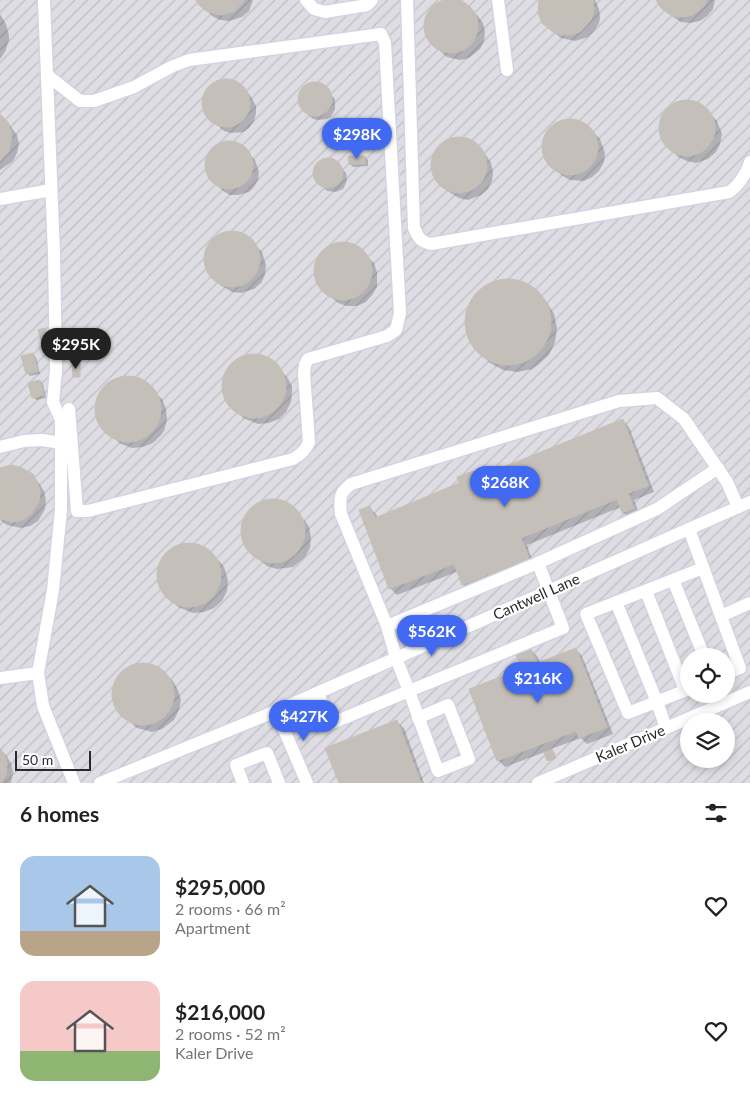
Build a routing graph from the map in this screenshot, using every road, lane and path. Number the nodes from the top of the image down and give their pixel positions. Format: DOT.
graph roads {
  1 [pos="44,0"];
  2 [pos="306,0"];
  3 [pos="372,0"];
  4 [pos="406,0"];
  5 [pos="498,0"];
  6 [pos="507,70"];
  7 [pos="47,75"];
  8 [pos="750,162"];
  9 [pos="51,190"];
  10 [pos="0,199"];
  11 [pos="69,409"];
  12 [pos="61,443"];
  13 [pos="0,447"];
  14 [pos="718,468"];
  15 [pos="744,504"];
  16 [pos="689,528"];
  17 [pos="538,562"];
  18 [pos="703,568"];
  19 [pos="673,580"];
  20 [pos="548,591"];
  21 [pos="646,591"];
  22 [pos="616,602"];
  23 [pos="750,604"];
  24 [pos="721,616"];
  25 [pos="386,626"];
  26 [pos="701,648"];
  27 [pos="396,658"];
  28 [pos="745,666"];
  29 [pos="38,673"];
  30 [pos="680,673"];
  31 [pos="0,678"];
  32 [pos="409,691"];
  33 [pos="750,692"];
  34 [pos="318,693"];
  35 [pos="680,693"];
  36 [pos="656,702"];
  37 [pos="276,711"];
  38 [pos="418,718"];
  39 [pos="666,728"];
  40 [pos="74,783"];
  41 [pos="100,783"];
  42 [pos="243,783"];
  43 [pos="280,783"];
  44 [pos="307,783"];
  45 [pos="538,783"];
  1 -- 7 [label="street"];
  2 -- 3 [label="street"];
  4 -- 8 [label="street"];
  5 -- 6 [label="street"];
  7 -- 9 [label="street"];
  7 -- 11 [label="street"];
  9 -- 10 [label="street"];
  9 -- 12 [label="street"];
  12 -- 13 [label="street"];
  12 -- 29 [label="street"];
  14 -- 15 [label="street"];
  14 -- 17 [label="street"];
  14 -- 25 [label="street"];
  15 -- 16 [label="street, Cantwell Lane"];
  16 -- 18 [label="street"];
  16 -- 20 [label="street, Cantwell Lane"];
  17 -- 20 [label="street"];
  17 -- 25 [label="street"];
  18 -- 19 [label="street"];
  18 -- 24 [label="street"];
  19 -- 21 [label="street"];
  19 -- 26 [label="street"];
  20 -- 27 [label="street, Cantwell Lane"];
  20 -- 32 [label="street"];
  21 -- 22 [label="street"];
  21 -- 30 [label="street"];
  22 -- 36 [label="street"];
  22 -- 36 [label="street"];
  23 -- 24 [label="street"];
  24 -- 28 [label="street"];
  25 -- 27 [label="street"];
  27 -- 32 [label="street"];
  27 -- 34 [label="street, Cantwell Lane"];
  29 -- 31 [label="street"];
  29 -- 40 [label="street"];
  32 -- 34 [label="street"];
  32 -- 38 [label="street"];
  33 -- 39 [label="street, Kaler Drive"];
  34 -- 37 [label="street, Cantwell Lane"];
  35 -- 36 [label="street"];
  36 -- 39 [label="street"];
  37 -- 41 [label="street, Cantwell Lane"];
  37 -- 44 [label="street"];
  38 -- 38 [label="street"];
  39 -- 45 [label="street, Kaler Drive"];
  42 -- 43 [label="street"];
}
